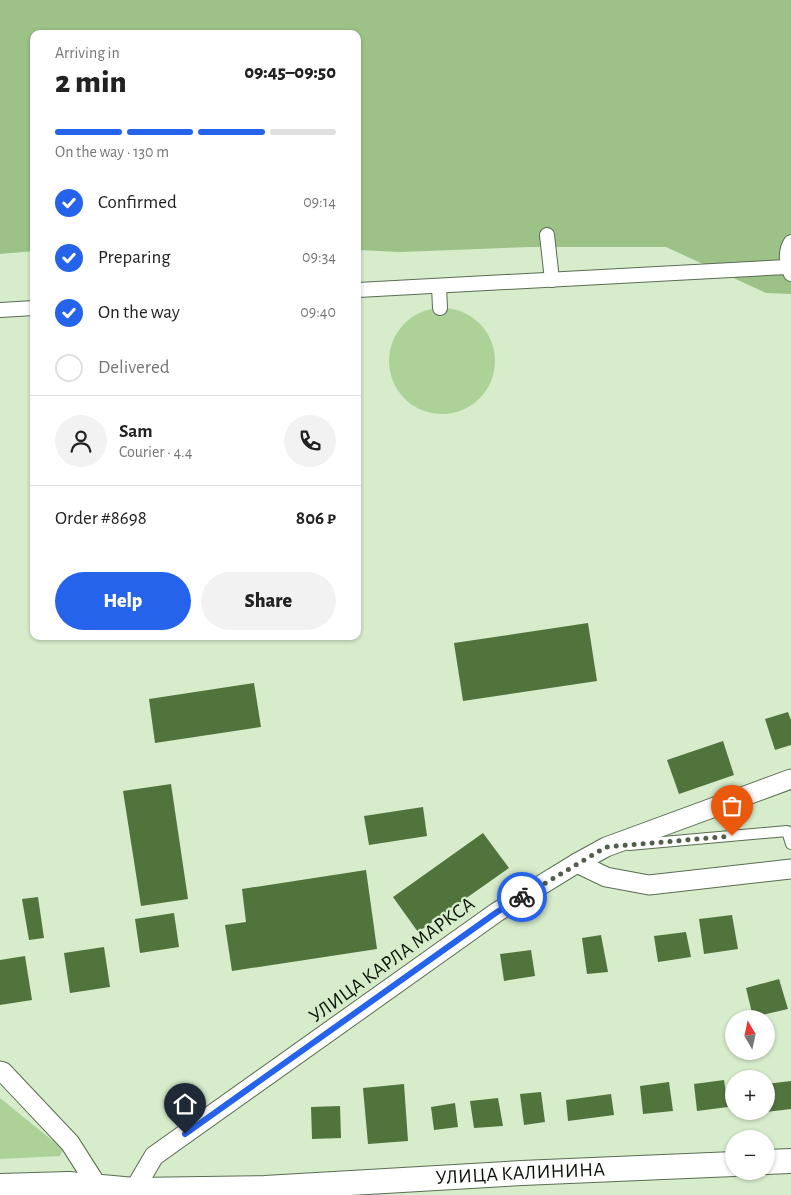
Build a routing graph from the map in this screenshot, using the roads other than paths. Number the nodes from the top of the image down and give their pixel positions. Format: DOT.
graph roads {
  1 [pos="547,235"];
  2 [pos="791,242"];
  3 [pos="789,270"];
  4 [pos="552,280"];
  5 [pos="439,286"];
  6 [pos="361,290"];
  7 [pos="30,308"];
  8 [pos="440,308"];
  9 [pos="0,310"];
  10 [pos="791,779"];
  11 [pos="791,844"];
  12 [pos="606,847"];
  13 [pos="577,863"];
  14 [pos="791,868"];
  15 [pos="0,1071"];
  16 [pos="791,1161"];
  17 [pos="775,1162"];
  18 [pos="725,1164"];
  19 [pos="0,1186"];
  20 [pos="98,1187"];
  21 [pos="67,1190"];
  22 [pos="134,1190"];
  1 -- 4 [label="street"];
  2 -- 3 [label="street"];
  3 -- 4 [label="street"];
  4 -- 5 [label="street"];
  5 -- 6 [label="street"];
  5 -- 8 [label="street"];
  7 -- 9 [label="street"];
  10 -- 12 [label="street, УЛИЦА КАРЛА МАРКСА"];
  11 -- 12 [label="lane"];
  12 -- 13 [label="street, УЛИЦА КАРЛА МАРКСА"];
  13 -- 14 [label="street"];
  13 -- 22 [label="street, УЛИЦА КАРЛА МАРКСА"];
  15 -- 20 [label="street"];
  16 -- 17 [label="street"];
  18 -- 22 [label="street, УЛИЦА КАЛИНИНА"];
  19 -- 21 [label="street, УЛИЦА КАЛИНИНА"];
  20 -- 21 [label="street, УЛИЦА КАЛИНИНА"];
  20 -- 22 [label="street, УЛИЦА КАЛИНИНА"];
}
